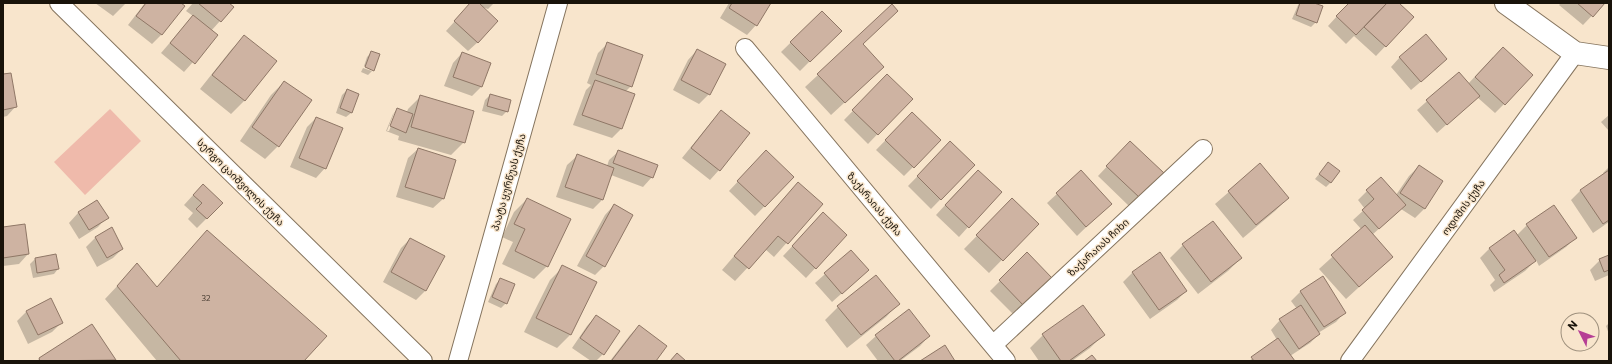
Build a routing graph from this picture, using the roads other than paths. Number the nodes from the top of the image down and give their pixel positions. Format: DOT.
graph roads {
  1 [pos="59,3"];
  2 [pos="558,3"];
  3 [pos="1506,3"];
  4 [pos="745,48"];
  5 [pos="1575,54"];
  6 [pos="1609,58"];
  7 [pos="1203,149"];
  8 [pos="993,345"];
  9 [pos="423,361"];
  10 [pos="458,361"];
  11 [pos="1006,361"];
  12 [pos="1350,361"];
  1 -- 9 [label="street, სერგო ცაიშვილის ქუჩა"];
  2 -- 10 [label="street, პაატა ყურწუას ქუჩა"];
  3 -- 5 [label="street"];
  4 -- 8 [label="street, ზაქარაიას ქუჩა"];
  5 -- 6 [label="street"];
  5 -- 12 [label="street, ოდიშის ქუჩა"];
  7 -- 8 [label="street, ზაქარაიას ჩიხი"];
  8 -- 11 [label="street, ზაქარაიას ქუჩა"];
}
